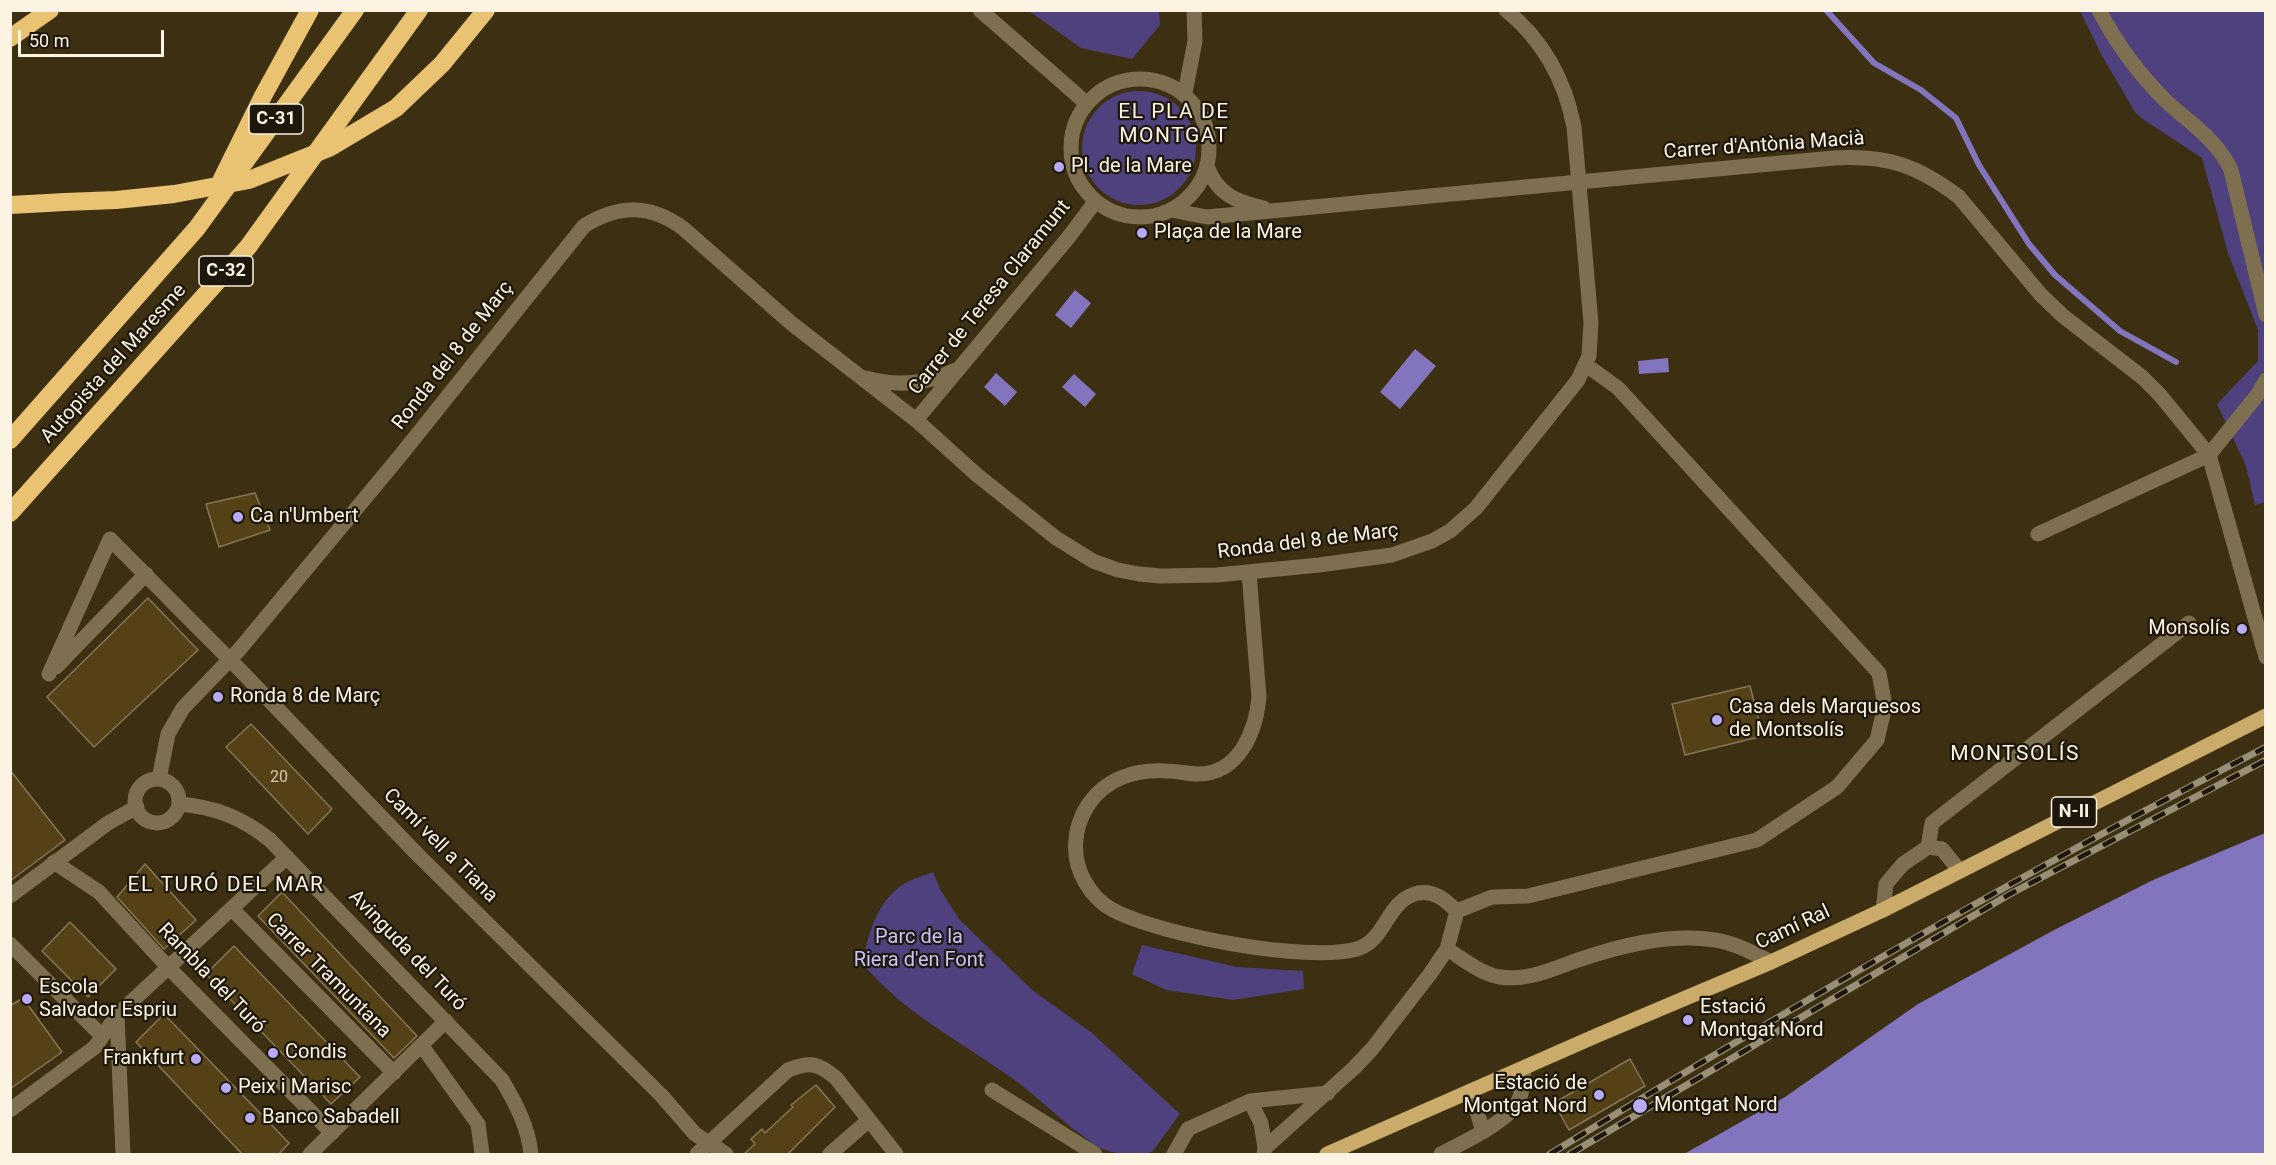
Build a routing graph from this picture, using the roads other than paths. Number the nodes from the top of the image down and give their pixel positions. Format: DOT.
graph roads {
  1 [pos="50,10"];
  2 [pos="310,10"];
  3 [pos="355,10"];
  4 [pos="419,10"];
  5 [pos="486,10"];
  6 [pos="980,10"];
  7 [pos="1194,10"];
  8 [pos="1506,10"];
  9 [pos="2099,10"];
  10 [pos="10,38"];
  11 [pos="1185,93"];
  12 [pos="1085,102"];
  13 [pos="1207,166"];
  14 [pos="1578,182"];
  15 [pos="1095,202"];
  16 [pos="10,205"];
  17 [pos="1172,210"];
  18 [pos="1276,210"];
  19 [pos="197,228"];
  20 [pos="2265,315"];
  21 [pos="1586,365"];
  22 [pos="959,369"];
  23 [pos="858,375"];
  24 [pos="2265,380"];
  25 [pos="916,420"];
  26 [pos="10,440"];
  27 [pos="2209,455"];
  28 [pos="10,513"];
  29 [pos="2038,534"];
  30 [pos="1249,573"];
  31 [pos="146,574"];
  32 [pos="2189,623"];
  33 [pos="2265,657"];
  34 [pos="229,659"];
  35 [pos="2265,716"];
  36 [pos="159,779"];
  37 [pos="179,804"];
  38 [pos="137,807"];
  39 [pos="1928,847"];
  40 [pos="286,857"];
  41 [pos="54,862"];
  42 [pos="1959,870"];
  43 [pos="10,896"];
  44 [pos="232,909"];
  45 [pos="1457,910"];
  46 [pos="1883,910"];
  47 [pos="10,944"];
  48 [pos="1447,949"];
  49 [pos="1771,962"];
  50 [pos="168,968"];
  51 [pos="117,1015"];
  52 [pos="446,1021"];
  53 [pos="102,1036"];
  54 [pos="422,1046"];
  55 [pos="1524,1068"];
  56 [pos="394,1073"];
  57 [pos="992,1090"];
  58 [pos="1471,1091"];
  59 [pos="1328,1093"];
  60 [pos="1250,1101"];
  61 [pos="10,1110"];
  62 [pos="869,1120"];
  63 [pos="1483,1132"];
  64 [pos="332,1133"];
  65 [pos="702,1149"];
  66 [pos="1264,1151"];
  67 [pos="123,1155"];
  68 [pos="310,1155"];
  69 [pos="482,1155"];
  70 [pos="531,1155"];
  71 [pos="726,1155"];
  72 [pos="830,1155"];
  73 [pos="896,1155"];
  74 [pos="1095,1155"];
  75 [pos="1174,1155"];
  76 [pos="1327,1155"];
  77 [pos="1441,1155"];
  1 -- 10 [label="highway"];
  2 -- 19 [label="highway"];
  3 -- 19 [label="highway, Autopista del Maresme / C-31"];
  4 -- 28 [label="highway, Autopista del Maresme / C-32"];
  5 -- 16 [label="highway, bridge"];
  6 -- 12 [label="street"];
  7 -- 11 [label="street"];
  8 -- 14 [label="street, Ronda del 8 de Març"];
  9 -- 20 [label="street"];
  11 -- 12 [label="street"];
  11 -- 13 [label="street"];
  12 -- 15 [label="street"];
  13 -- 17 [label="street"];
  13 -- 18 [label="street, Carrer d'Antònia Macià"];
  14 -- 18 [label="street, Carrer d'Antònia Macià"];
  14 -- 21 [label="street, Ronda del 8 de Març"];
  14 -- 27 [label="street, Carrer d'Antònia Macià"];
  15 -- 17 [label="street"];
  15 -- 22 [label="street, Carrer de Teresa Claramunt"];
  17 -- 18 [label="street, Carrer d'Antònia Macià"];
  19 -- 26 [label="highway, Autopista del Maresme / C-31"];
  21 -- 30 [label="street, Ronda del 8 de Març"];
  21 -- 45 [label="street"];
  22 -- 23 [label="street, Ronda del 8 de Març"];
  22 -- 25 [label="street, Carrer de Teresa Claramunt"];
  23 -- 25 [label="street, Ronda del 8 de Març"];
  23 -- 34 [label="street, Ronda del 8 de Març"];
  24 -- 27 [label="street"];
  25 -- 30 [label="street, Ronda del 8 de Març"];
  27 -- 29 [label="street"];
  27 -- 33 [label="street"];
  30 -- 45 [label="street"];
  31 -- 31 [label="street, Camí vell a Tiana"];
  31 -- 34 [label="street, Camí vell a Tiana"];
  32 -- 39 [label="street"];
  34 -- 36 [label="street, Ronda del 8 de Març"];
  34 -- 65 [label="street, Camí vell a Tiana"];
  35 -- 42 [label="main road, Camí Ral / N-II"];
  36 -- 37 [label="street"];
  36 -- 38 [label="street"];
  37 -- 38 [label="street"];
  37 -- 40 [label="street, Avinguda del Turó"];
  38 -- 41 [label="street"];
  39 -- 42 [label="street"];
  39 -- 46 [label="street"];
  40 -- 44 [label="street"];
  40 -- 52 [label="street, Avinguda del Turó"];
  41 -- 43 [label="street"];
  41 -- 50 [label="street, Rambla del Turó"];
  42 -- 46 [label="main road, Camí Ral / N-II"];
  44 -- 50 [label="street"];
  44 -- 56 [label="street, Carrer Tramuntana"];
  45 -- 48 [label="street"];
  46 -- 49 [label="main road, Camí Ral / N-II"];
  47 -- 53 [label="street"];
  48 -- 49 [label="street"];
  48 -- 59 [label="street"];
  49 -- 55 [label="main road, Camí Ral / N-II"];
  50 -- 51 [label="street"];
  50 -- 64 [label="street, Rambla del Turó"];
  51 -- 53 [label="street"];
  51 -- 67 [label="street"];
  52 -- 54 [label="street"];
  52 -- 70 [label="street, Avinguda del Turó"];
  53 -- 61 [label="street"];
  54 -- 56 [label="street"];
  54 -- 69 [label="street"];
  55 -- 58 [label="main road, Camí Ral / N-II"];
  55 -- 63 [label="street"];
  56 -- 64 [label="street"];
  57 -- 74 [label="street"];
  58 -- 63 [label="street"];
  58 -- 76 [label="main road, Camí Ral / N-II"];
  59 -- 60 [label="street"];
  59 -- 66 [label="street"];
  60 -- 66 [label="street"];
  60 -- 75 [label="street"];
  62 -- 65 [label="street"];
  62 -- 72 [label="street"];
  62 -- 73 [label="street"];
  63 -- 77 [label="street"];
  64 -- 68 [label="street"];
  65 -- 71 [label="street, Camí vell a Tiana"];
}
